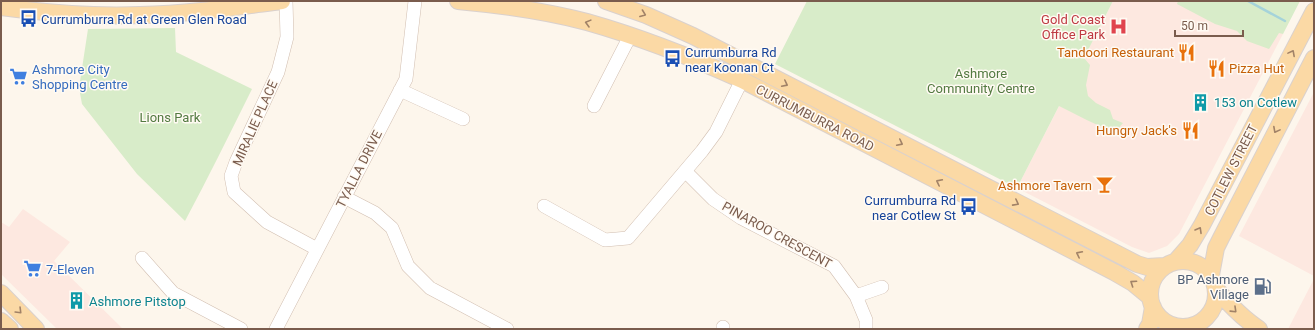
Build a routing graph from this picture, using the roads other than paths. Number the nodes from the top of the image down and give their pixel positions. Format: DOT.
graph roads {
  1 [pos="282,1"];
  2 [pos="286,1"];
  3 [pos="415,1"];
  4 [pos="458,1"];
  5 [pos="606,1"];
  6 [pos="1,7"];
  7 [pos="74,8"];
  8 [pos="1314,11"];
  9 [pos="630,36"];
  10 [pos="693,36"];
  11 [pos="1314,58"];
  12 [pos="742,80"];
  13 [pos="400,90"];
  14 [pos="594,106"];
  15 [pos="464,119"];
  16 [pos="685,170"];
  17 [pos="344,197"];
  18 [pos="544,206"];
  19 [pos="317,249"];
  20 [pos="142,258"];
  21 [pos="1170,264"];
  22 [pos="1213,282"];
  23 [pos="882,287"];
  24 [pos="1,293"];
  25 [pos="856,296"];
  26 [pos="1151,302"];
  27 [pos="1,320"];
  28 [pos="1186,327"];
  29 [pos="10,329"];
  30 [pos="36,329"];
  31 [pos="241,329"];
  32 [pos="276,329"];
  33 [pos="507,329"];
  34 [pos="866,329"];
  35 [pos="1147,329"];
  36 [pos="1208,329"];
  37 [pos="1259,329"];
  1 -- 7 [label="main road"];
  2 -- 19 [label="street, MIRALIE PLACE"];
  3 -- 13 [label="street, TYALLA DRIVE"];
  9 -- 4 [label="main road, CURRUMBURRA ROAD, one-way"];
  5 -- 10 [label="main road, CURRUMBURRA ROAD, one-way"];
  6 -- 7 [label="main road"];
  21 -- 8 [label="main road, COTLEW STREET, one-way"];
  9 -- 12 [label="main road, CURRUMBURRA ROAD"];
  9 -- 14 [label="street"];
  10 -- 12 [label="main road"];
  10 -- 21 [label="main road, CURRUMBURRA ROAD, one-way"];
  11 -- 22 [label="main road, COTLEW STREET, one-way"];
  12 -- 16 [label="street"];
  26 -- 12 [label="main road, CURRUMBURRA ROAD, one-way"];
  13 -- 15 [label="street"];
  13 -- 17 [label="street, TYALLA DRIVE"];
  16 -- 18 [label="street"];
  16 -- 25 [label="street, PINAROO CRESCENT"];
  17 -- 19 [label="street, TYALLA DRIVE"];
  17 -- 33 [label="street"];
  19 -- 32 [label="street, TYALLA DRIVE"];
  20 -- 31 [label="street"];
  21 -- 22 [label="main road"];
  21 -- 26 [label="main road"];
  22 -- 28 [label="main road"];
  22 -- 37 [label="main road, one-way"];
  23 -- 25 [label="street"];
  24 -- 30 [label="main road, one-way"];
  25 -- 34 [label="street, PINAROO CRESCENT"];
  26 -- 28 [label="main road"];
  26 -- 35 [label="main road"];
  27 -- 29 [label="main road"];
  28 -- 36 [label="main road"];
}
